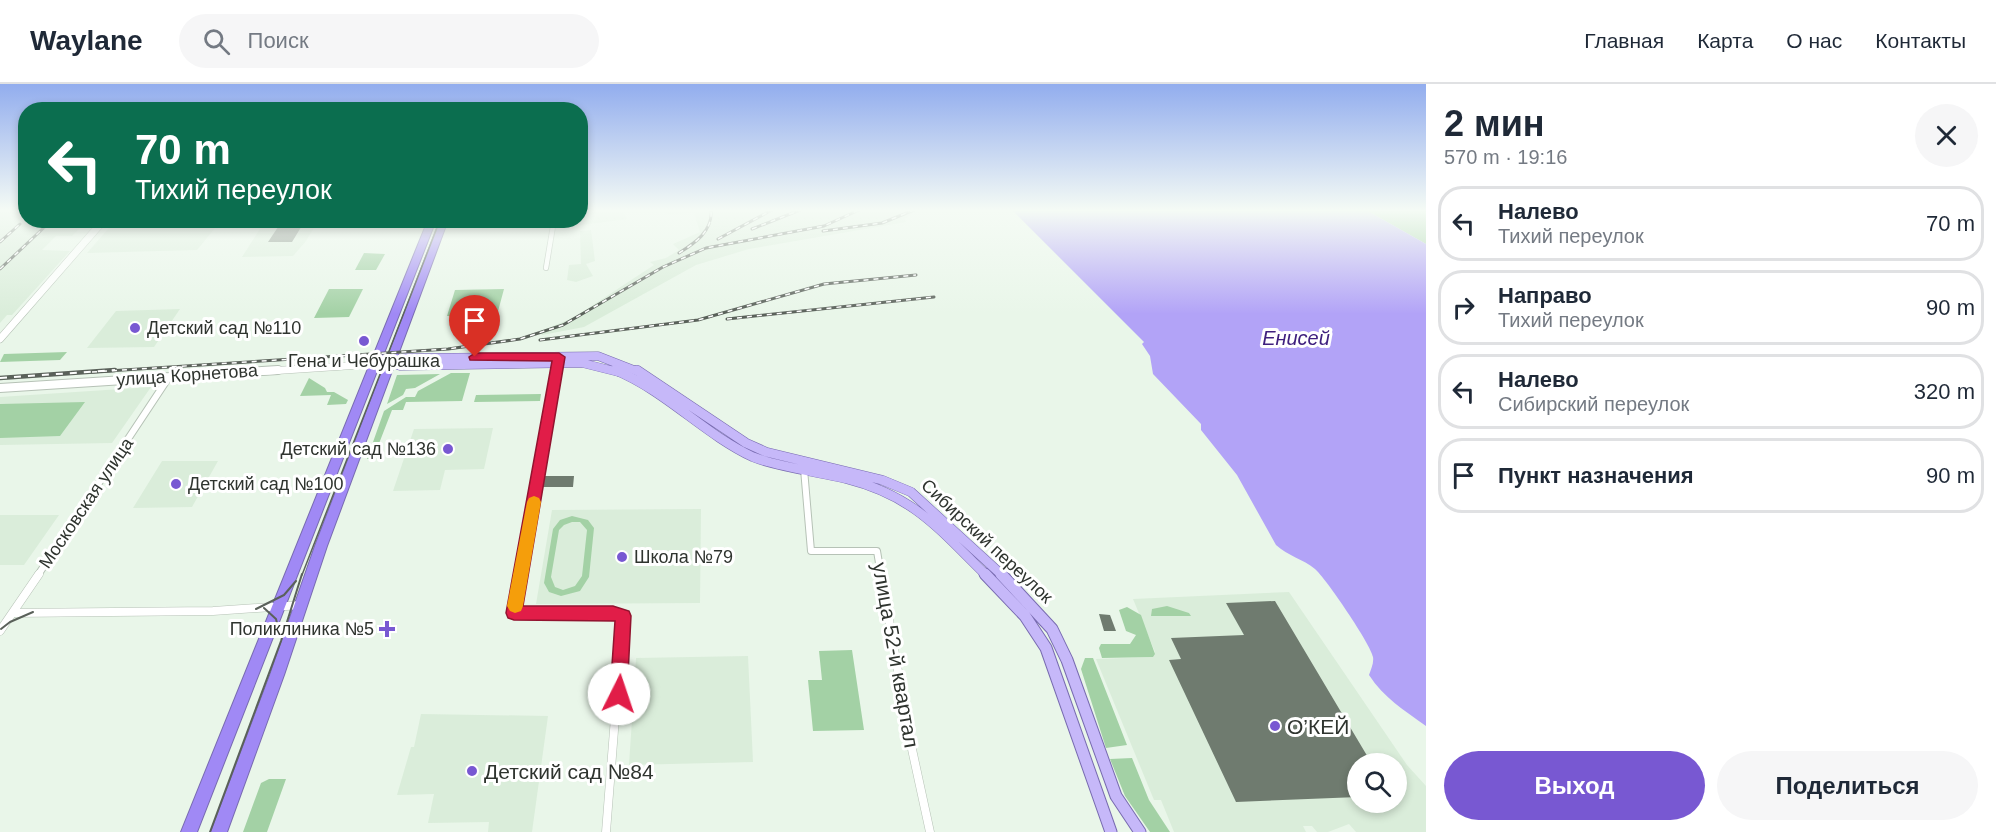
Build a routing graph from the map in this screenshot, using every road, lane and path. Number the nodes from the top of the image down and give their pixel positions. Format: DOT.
graph roads {
  1 [pos="82,245"];
  2 [pos="422,245"];
  3 [pos="435,245"];
  4 [pos="550,245"];
  5 [pos="546,268"];
  6 [pos="0,339"];
  7 [pos="559,360"];
  8 [pos="391,363"];
  9 [pos="375,364"];
  10 [pos="169,376"];
  11 [pos="0,388"];
  12 [pos="804,469"];
  13 [pos="866,480"];
  14 [pos="302,605"];
  15 [pos="271,608"];
  16 [pos="13,613"];
  17 [pos="1030,613"];
  18 [pos="1,630"];
  19 [pos="189,832"];
  20 [pos="219,832"];
  21 [pos="606,832"];
  22 [pos="930,832"];
  23 [pos="1111,832"];
  24 [pos="1140,832"];
  1 -- 6 [label="main road"];
  2 -- 9 [label="highway"];
  3 -- 8 [label="highway"];
  4 -- 5 [label="street"];
  7 -- 8 [label="main road, Сибирский переулок"];
  7 -- 12 [label="main road, Сибирский переулок"];
  7 -- 13 [label="main road, Сибирский переулок"];
  7 -- 21 [label="street"];
  8 -- 9 [label="main road, Сибирский переулок"];
  8 -- 14 [label="highway"];
  9 -- 10 [label="main road, улица Корнетова"];
  9 -- 15 [label="highway"];
  10 -- 11 [label="main road, улица Корнетова"];
  10 -- 16 [label="street, Московская улица"];
  12 -- 13 [label="main road, Сибирский переулок"];
  12 -- 22 [label="street, улица 52-й квартал"];
  13 -- 17 [label="main road, Сибирский переулок"];
  14 -- 15 [label="street"];
  14 -- 20 [label="highway"];
  15 -- 16 [label="street"];
  15 -- 19 [label="highway"];
  16 -- 18 [label="street, Московская улица"];
  17 -- 23 [label="main road, Сибирский переулок"];
  17 -- 24 [label="main road, Сибирский переулок"];
}
